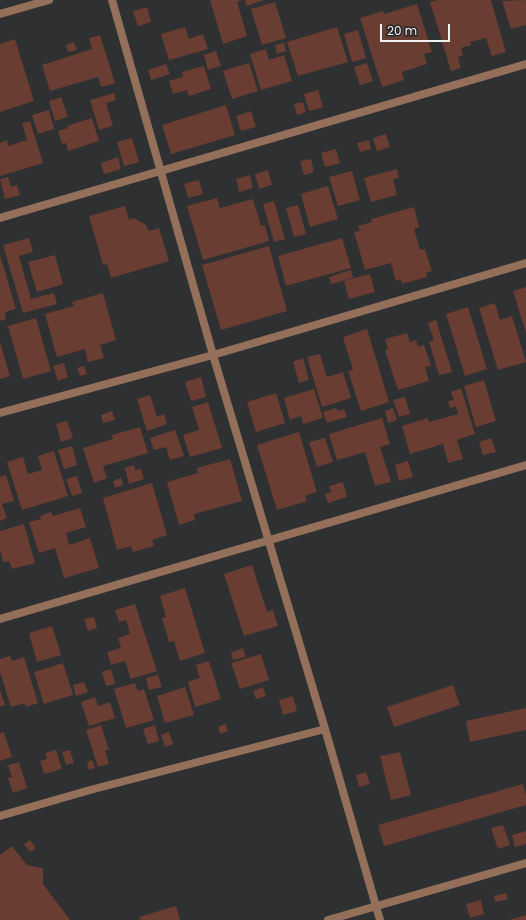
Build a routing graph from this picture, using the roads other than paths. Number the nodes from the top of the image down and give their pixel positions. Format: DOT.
graph roads {
  1 [pos="49,0"];
  2 [pos="112,0"];
  3 [pos="0,14"];
  4 [pos="526,64"];
  5 [pos="161,170"];
  6 [pos="0,218"];
  7 [pos="526,263"];
  8 [pos="213,355"];
  9 [pos="0,413"];
  10 [pos="526,465"];
  11 [pos="269,541"];
  12 [pos="0,619"];
  13 [pos="325,729"];
  14 [pos="0,816"];
  15 [pos="526,863"];
  16 [pos="376,906"];
  17 [pos="328,920"];
  18 [pos="380,920"];
  1 -- 3 [label="street"];
  2 -- 5 [label="street"];
  4 -- 5 [label="street"];
  5 -- 6 [label="street"];
  5 -- 8 [label="street"];
  7 -- 8 [label="street"];
  8 -- 9 [label="street"];
  8 -- 11 [label="street"];
  10 -- 11 [label="street"];
  11 -- 12 [label="street"];
  11 -- 13 [label="street"];
  13 -- 14 [label="street"];
  13 -- 16 [label="street"];
  15 -- 16 [label="street"];
  16 -- 17 [label="street"];
  16 -- 18 [label="street"];
}
